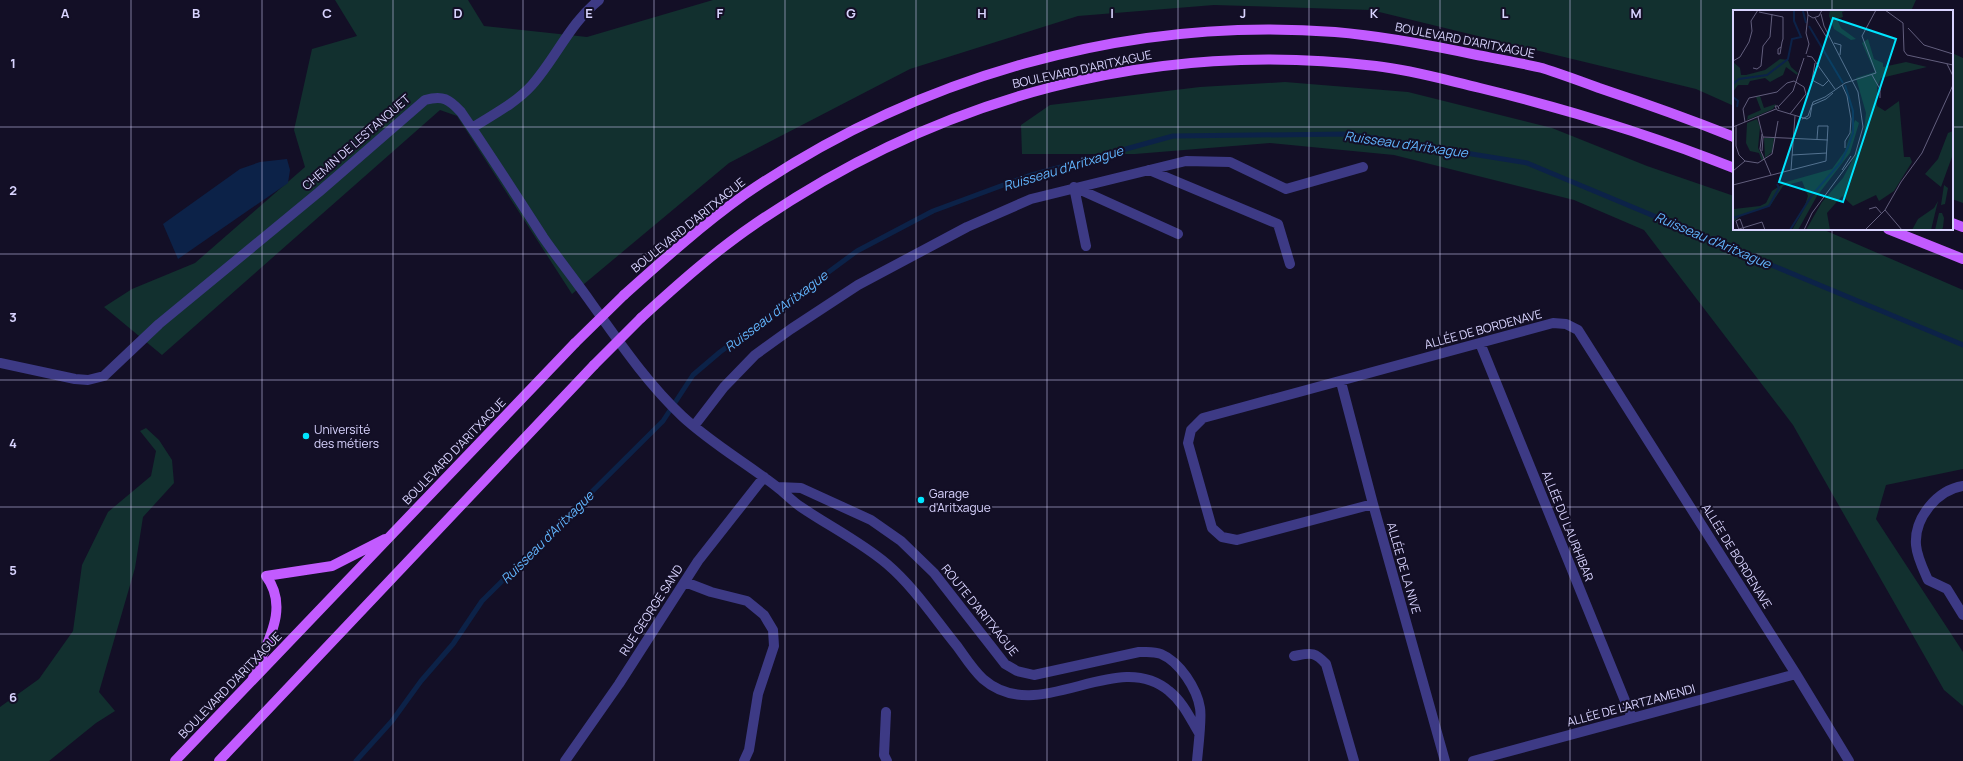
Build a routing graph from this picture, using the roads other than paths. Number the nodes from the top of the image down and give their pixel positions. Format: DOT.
graph roads {
  1 [pos="599,0"];
  2 [pos="472,128"];
  3 [pos="1733,137"];
  4 [pos="1363,167"];
  5 [pos="1733,168"];
  6 [pos="1149,170"];
  7 [pos="1074,187"];
  8 [pos="1953,223"];
  9 [pos="1963,227"];
  10 [pos="1890,230"];
  11 [pos="1178,234"];
  12 [pos="1086,246"];
  13 [pos="1963,259"];
  14 [pos="1290,264"];
  15 [pos="1480,343"];
  16 [pos="0,363"];
  17 [pos="1341,382"];
  18 [pos="694,426"];
  19 [pos="764,477"];
  20 [pos="1963,486"];
  21 [pos="778,487"];
  22 [pos="1373,504"];
  23 [pos="393,534"];
  24 [pos="685,582"];
  25 [pos="1963,615"];
  26 [pos="1294,656"];
  27 [pos="1796,674"];
  28 [pos="252,682"];
  29 [pos="886,712"];
  30 [pos="1632,718"];
  31 [pos="1199,733"];
  32 [pos="175,761"];
  33 [pos="219,761"];
  34 [pos="565,761"];
  35 [pos="744,761"];
  36 [pos="887,761"];
  37 [pos="1197,761"];
  38 [pos="1354,761"];
  39 [pos="1445,761"];
  40 [pos="1473,761"];
  41 [pos="1849,761"];
  1 -- 2 [label="street"];
  2 -- 16 [label="street, CHEMIN DE LESTANQUET"];
  2 -- 18 [label="street, CHEMIN DE LESTANQUET"];
  3 -- 23 [label="main road, BOULEVARD D'ARITXAGUE, bridge"];
  4 -- 6 [label="street"];
  5 -- 33 [label="main road, BOULEVARD D'ARITXAGUE, bridge"];
  6 -- 7 [label="street"];
  6 -- 14 [label="street"];
  7 -- 11 [label="street"];
  7 -- 12 [label="street"];
  7 -- 18 [label="street"];
  8 -- 9 [label="main road"];
  10 -- 13 [label="main road"];
  15 -- 17 [label="street, ALLÉE DE BORDENAVE"];
  15 -- 27 [label="street, ALLÉE DE BORDENAVE"];
  15 -- 30 [label="street, ALLÉE DU LAURHIBAR"];
  17 -- 22 [label="street, ALLÉE DE LA NIVE"];
  17 -- 22 [label="street, ALLÉE DE BORDENAVE"];
  18 -- 19 [label="street"];
  19 -- 21 [label="street"];
  19 -- 24 [label="street, RUE GEORGE SAND"];
  20 -- 25 [label="street"];
  21 -- 31 [label="street"];
  21 -- 31 [label="street, ROUTE D'ARITXAGUE"];
  22 -- 39 [label="street, ALLÉE DE LA NIVE"];
  23 -- 28 [label="main road, BOULEVARD D'ARITXAGUE"];
  23 -- 28 [label="main road"];
  24 -- 34 [label="street, RUE GEORGE SAND"];
  24 -- 35 [label="street"];
  26 -- 38 [label="street"];
  27 -- 30 [label="street, ALLÉE DE L'ARTZAMENDI"];
  27 -- 41 [label="street, ALLÉE DE BORDENAVE"];
  28 -- 32 [label="main road, BOULEVARD D'ARITXAGUE"];
  29 -- 36 [label="street"];
  30 -- 40 [label="street, ALLÉE DE L'ARTZAMENDI"];
  31 -- 37 [label="street, ROUTE D'ARITXAGUE"];
}
